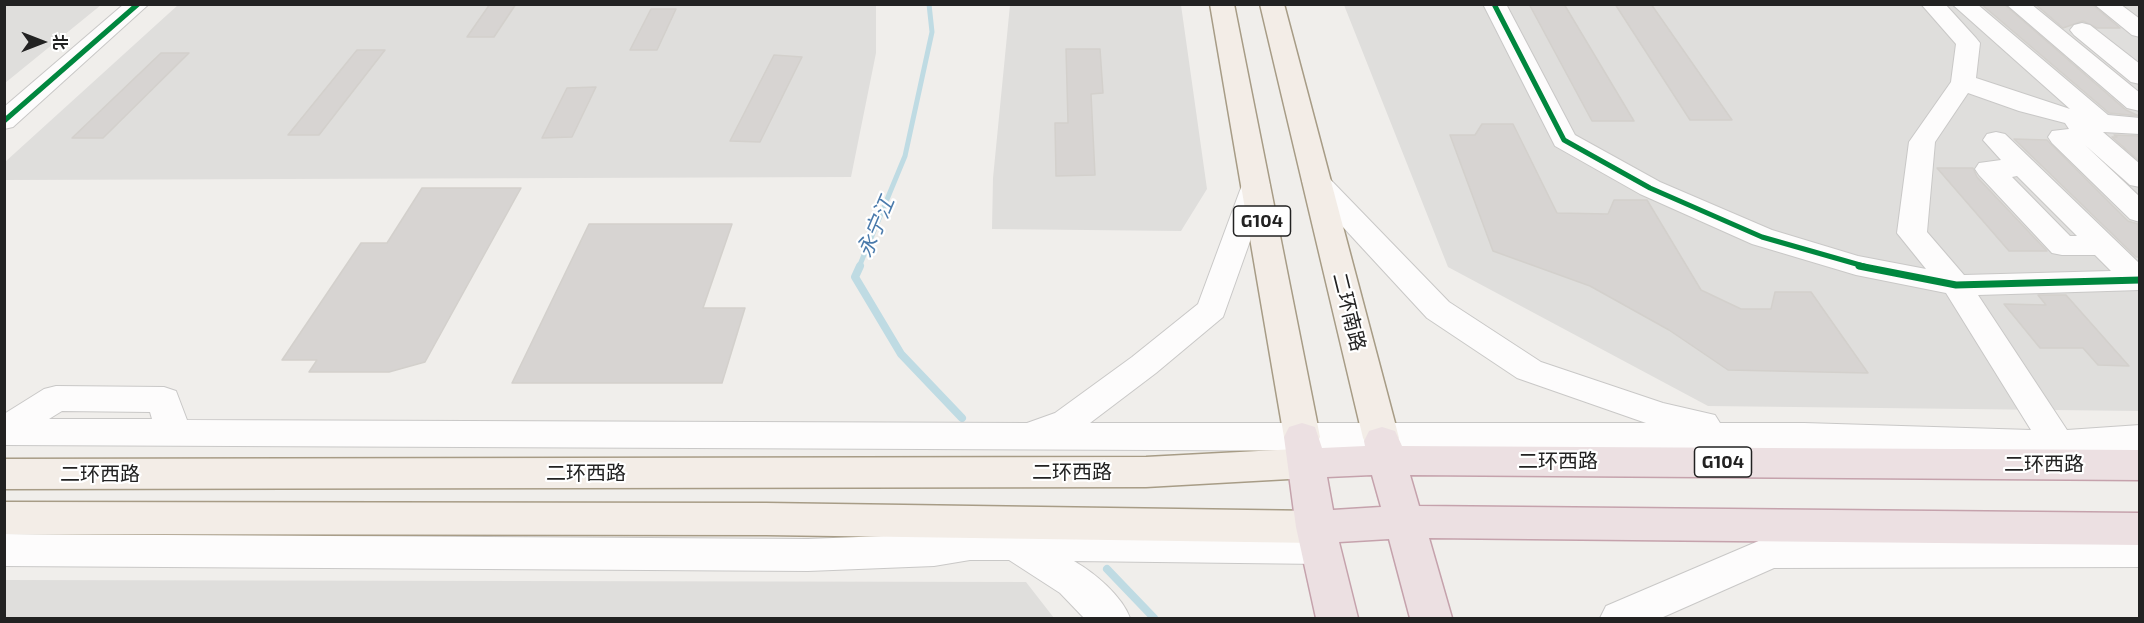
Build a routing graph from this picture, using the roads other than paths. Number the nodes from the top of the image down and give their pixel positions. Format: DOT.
graph roads {
  1 [pos="138,4"];
  2 [pos="1222,4"];
  3 [pos="1272,4"];
  4 [pos="1494,4"];
  5 [pos="1932,4"];
  6 [pos="1963,4"];
  7 [pos="2017,4"];
  8 [pos="2050,4"];
  9 [pos="2105,4"];
  10 [pos="2139,30"];
  11 [pos="2049,31"];
  12 [pos="2082,31"];
  13 [pos="2139,77"];
  14 [pos="1963,82"];
  15 [pos="2139,103"];
  16 [pos="4,121"];
  17 [pos="2139,126"];
  18 [pos="2098,130"];
  19 [pos="1996,140"];
  20 [pos="1316,181"];
  21 [pos="1256,185"];
  22 [pos="2132,188"];
  23 [pos="2139,213"];
  24 [pos="2139,280"];
  25 [pos="1956,285"];
  26 [pos="4,432"];
  27 [pos="1027,435"];
  28 [pos="1763,436"];
  29 [pos="2139,438"];
  30 [pos="1384,449"];
  31 [pos="1305,450"];
  32 [pos="2065,454"];
  33 [pos="2139,465"];
  34 [pos="4,474"];
  35 [pos="4,518"];
  36 [pos="1406,522"];
  37 [pos="1831,525"];
  38 [pos="2139,529"];
  39 [pos="1318,537"];
  40 [pos="1015,544"];
  41 [pos="4,550"];
  42 [pos="2139,551"];
  43 [pos="1769,552"];
  44 [pos="1110,618"];
  45 [pos="1337,618"];
  46 [pos="1431,618"];
  47 [pos="1620,618"];
  1 -- 16 [label="street"];
  2 -- 21 [label="main road, G104"];
  3 -- 20 [label="main road, 二环南路"];
  4 -- 25 [label="street"];
  5 -- 14 [label="street"];
  6 -- 18 [label="street"];
  7 -- 11 [label="street"];
  8 -- 12 [label="street"];
  9 -- 10 [label="street"];
  11 -- 12 [label="street"];
  11 -- 15 [label="street"];
  12 -- 13 [label="street"];
  14 -- 18 [label="street"];
  14 -- 25 [label="street"];
  17 -- 18 [label="street"];
  18 -- 22 [label="street"];
  19 -- 24 [label="street"];
  20 -- 28 [label="street"];
  20 -- 30 [label="main road, 二环南路"];
  21 -- 27 [label="street"];
  21 -- 31 [label="main road, G104"];
  22 -- 23 [label="street"];
  24 -- 25 [label="street"];
  25 -- 32 [label="street"];
  26 -- 27 [label="street"];
  27 -- 31 [label="street"];
  28 -- 30 [label="street"];
  28 -- 32 [label="street"];
  29 -- 32 [label="street"];
  30 -- 31 [label="highway, 二环西路 / G104"];
  30 -- 32 [label="highway, 二环西路 / G104"];
  30 -- 36 [label="highway, 二环南路"];
  31 -- 34 [label="main road, 二环西路"];
  31 -- 39 [label="highway, G104"];
  32 -- 33 [label="highway, 二环西路 / G104"];
  35 -- 39 [label="main road"];
  36 -- 37 [label="highway"];
  36 -- 39 [label="highway"];
  36 -- 46 [label="highway, 二环南路"];
  37 -- 38 [label="highway"];
  37 -- 43 [label="street"];
  39 -- 40 [label="street"];
  39 -- 45 [label="highway, G104"];
  40 -- 41 [label="street"];
  40 -- 44 [label="street"];
  42 -- 43 [label="street"];
  43 -- 47 [label="street"];
}
